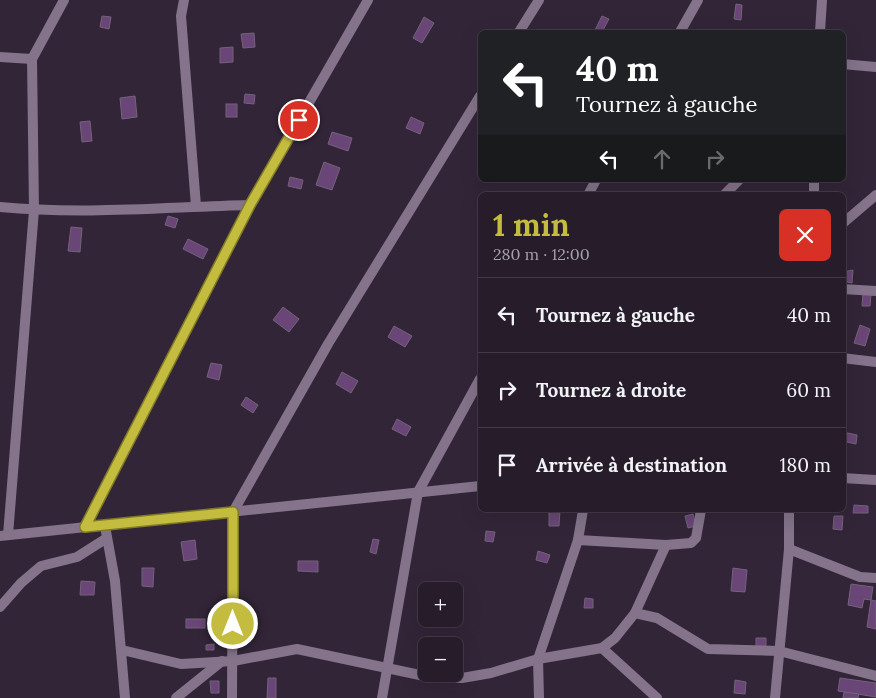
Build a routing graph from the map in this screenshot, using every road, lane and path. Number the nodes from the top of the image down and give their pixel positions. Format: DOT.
graph roads {
  1 [pos="64,0"];
  2 [pos="184,0"];
  3 [pos="368,0"];
  4 [pos="539,0"];
  5 [pos="698,0"];
  6 [pos="822,0"];
  7 [pos="520,30"];
  8 [pos="681,30"];
  9 [pos="820,30"];
  10 [pos="0,56"];
  11 [pos="32,59"];
  12 [pos="846,64"];
  13 [pos="876,67"];
  14 [pos="478,99"];
  15 [pos="737,182"];
  16 [pos="727,192"];
  17 [pos="876,195"];
  18 [pos="250,205"];
  19 [pos="196,206"];
  20 [pos="0,207"];
  21 [pos="34,210"];
  22 [pos="846,221"];
  23 [pos="846,289"];
  24 [pos="876,291"];
  25 [pos="846,358"];
  26 [pos="876,362"];
  27 [pos="478,383"];
  28 [pos="846,478"];
  29 [pos="876,480"];
  30 [pos="478,486"];
  31 [pos="418,492"];
  32 [pos="233,512"];
  33 [pos="583,512"];
  34 [pos="701,512"];
  35 [pos="790,512"];
  36 [pos="105,526"];
  37 [pos="85,527"];
  38 [pos="4,536"];
  39 [pos="107,538"];
  40 [pos="578,540"];
  41 [pos="666,545"];
  42 [pos="789,549"];
  43 [pos="876,578"];
  44 [pos="0,607"];
  45 [pos="635,614"];
  46 [pos="602,648"];
  47 [pos="122,650"];
  48 [pos="779,651"];
  49 [pos="538,659"];
  50 [pos="222,661"];
  51 [pos="233,661"];
  52 [pos="387,669"];
  53 [pos="876,676"];
  54 [pos="125,698"];
  55 [pos="176,698"];
  56 [pos="232,698"];
  57 [pos="382,698"];
  58 [pos="539,698"];
  59 [pos="658,698"];
  60 [pos="775,698"];
  1 -- 11 [label="street"];
  2 -- 19 [label="street"];
  3 -- 18 [label="street"];
  4 -- 7 [label="street"];
  5 -- 8 [label="street"];
  6 -- 9 [label="street"];
  10 -- 11 [label="street"];
  11 -- 21 [label="street"];
  12 -- 13 [label="street"];
  14 -- 32 [label="street"];
  15 -- 16 [label="street"];
  17 -- 22 [label="street"];
  18 -- 19 [label="street"];
  18 -- 37 [label="street"];
  19 -- 21 [label="street"];
  20 -- 21 [label="street"];
  21 -- 38 [label="street"];
  23 -- 24 [label="street"];
  25 -- 26 [label="street"];
  27 -- 31 [label="street"];
  28 -- 29 [label="street"];
  30 -- 31 [label="street"];
  31 -- 32 [label="street"];
  31 -- 52 [label="street"];
  32 -- 36 [label="street"];
  32 -- 51 [label="street"];
  33 -- 40 [label="street"];
  34 -- 41 [label="street"];
  35 -- 42 [label="street"];
  36 -- 37 [label="street"];
  36 -- 39 [label="street"];
  37 -- 38 [label="street"];
  39 -- 44 [label="street"];
  39 -- 47 [label="street"];
  40 -- 41 [label="street"];
  40 -- 49 [label="street"];
  41 -- 45 [label="street"];
  42 -- 43 [label="street"];
  42 -- 48 [label="street"];
  45 -- 46 [label="street"];
  45 -- 48 [label="street"];
  46 -- 49 [label="street"];
  46 -- 59 [label="street"];
  47 -- 50 [label="street"];
  47 -- 54 [label="street"];
  48 -- 53 [label="street"];
  48 -- 60 [label="street"];
  49 -- 52 [label="street"];
  49 -- 58 [label="street"];
  50 -- 51 [label="street"];
  50 -- 55 [label="street"];
  51 -- 52 [label="street"];
  51 -- 56 [label="street"];
  52 -- 57 [label="street"];
}
